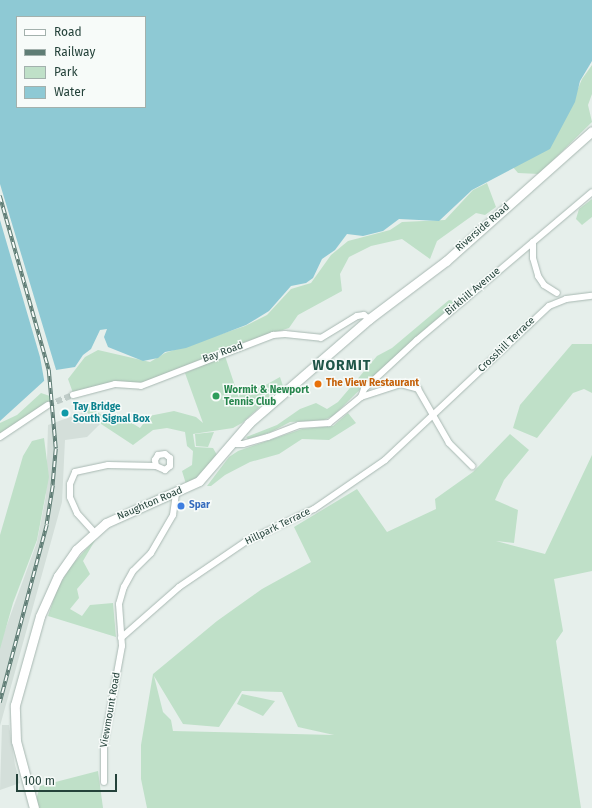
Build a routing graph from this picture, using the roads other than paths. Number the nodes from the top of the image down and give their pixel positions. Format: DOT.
graph roads {
  1 [pos="592,131"];
  2 [pos="592,192"];
  3 [pos="533,242"];
  4 [pos="557,293"];
  5 [pos="592,296"];
  6 [pos="369,319"];
  7 [pos="73,395"];
  8 [pos="361,397"];
  9 [pos="48,405"];
  10 [pos="433,415"];
  11 [pos="0,437"];
  12 [pos="235,440"];
  13 [pos="156,466"];
  14 [pos="472,466"];
  15 [pos="176,493"];
  16 [pos="94,532"];
  17 [pos="121,638"];
  18 [pos="104,782"];
  19 [pos="34,808"];
  1 -- 6 [label="main road, Riverside Road"];
  2 -- 3 [label="street, Birkhill Avenue"];
  3 -- 4 [label="street"];
  3 -- 8 [label="street, Birkhill Avenue"];
  5 -- 10 [label="street, Crosshill Terrace"];
  6 -- 7 [label="street, Bay Road"];
  6 -- 12 [label="main road, Naughton Road"];
  8 -- 10 [label="street"];
  8 -- 12 [label="street"];
  9 -- 11 [label="street"];
  10 -- 14 [label="street"];
  10 -- 17 [label="street, Hillpark Terrace"];
  12 -- 15 [label="main road, Naughton Road"];
  13 -- 16 [label="street"];
  15 -- 16 [label="main road, Naughton Road"];
  15 -- 17 [label="street, Viewmount Road"];
  16 -- 19 [label="main road, Naughton Road"];
  17 -- 18 [label="street, Viewmount Road"];
}
